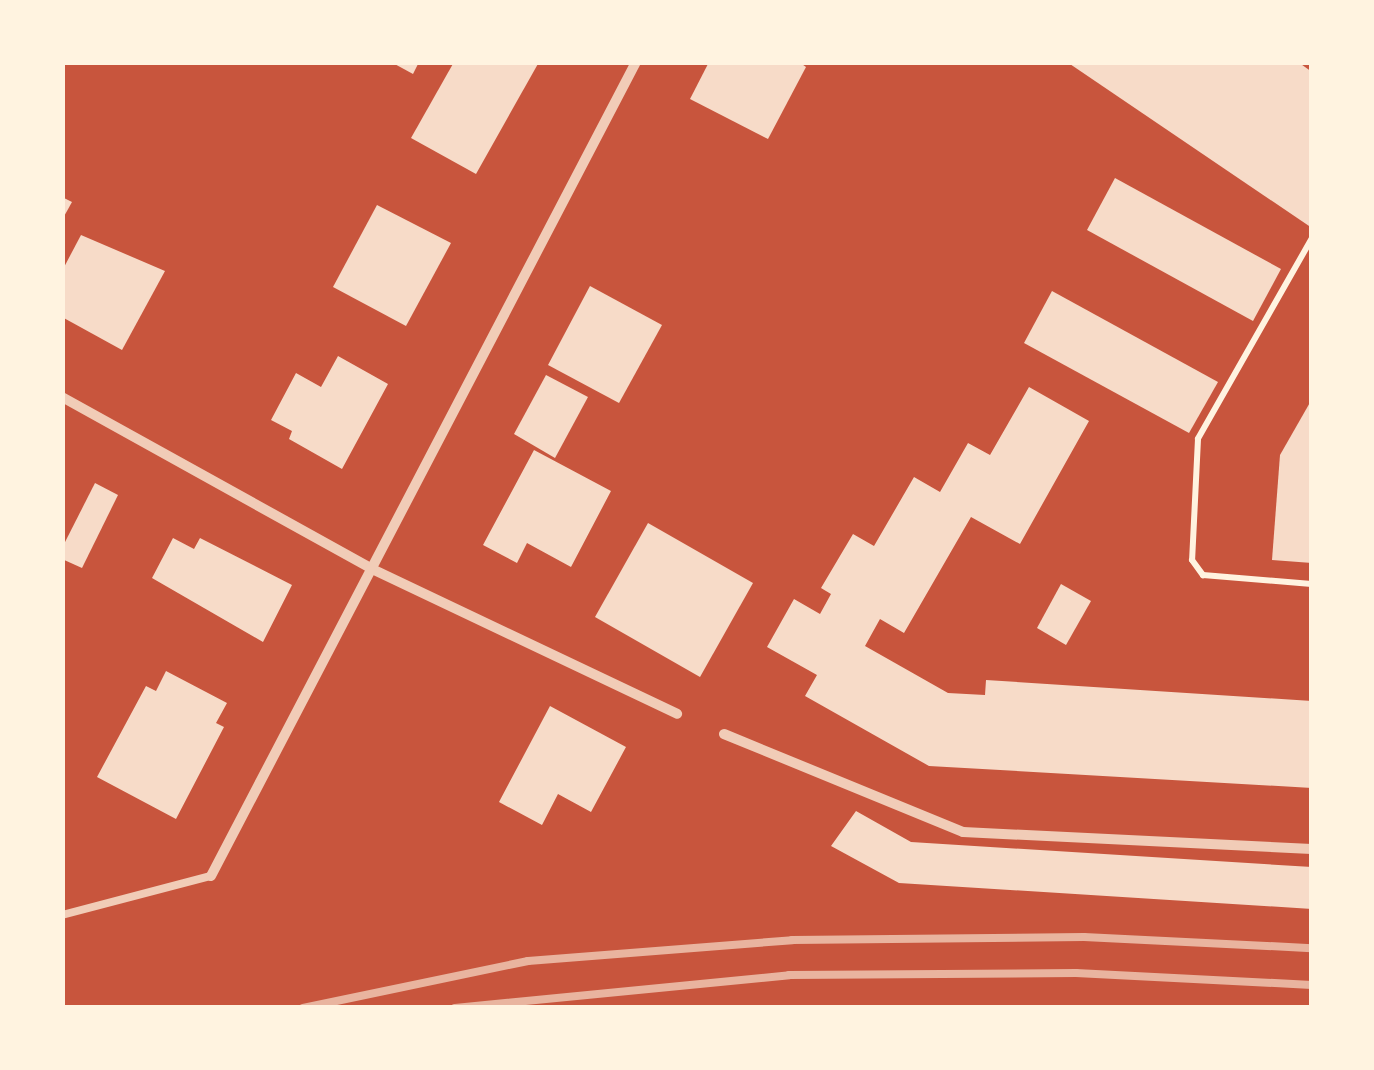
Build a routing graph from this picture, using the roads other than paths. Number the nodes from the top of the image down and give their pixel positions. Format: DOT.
graph roads {
  1 [pos="636,62"];
  2 [pos="62,397"];
  3 [pos="370,568"];
  4 [pos="677,714"];
  5 [pos="724,734"];
  6 [pos="1312,849"];
  7 [pos="211,876"];
  8 [pos="62,915"];
  1 -- 3 [label="street"];
  2 -- 3 [label="street"];
  3 -- 4 [label="street"];
  3 -- 7 [label="street"];
  5 -- 6 [label="street"];
  7 -- 8 [label="lane"];
}
